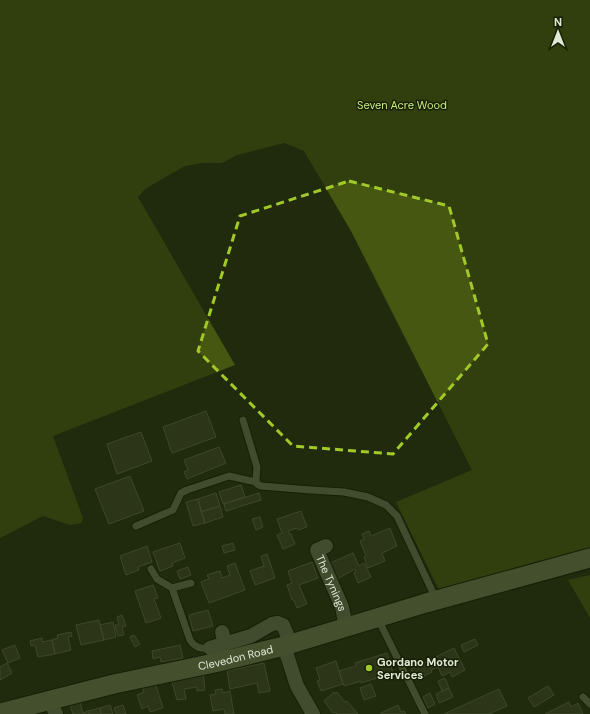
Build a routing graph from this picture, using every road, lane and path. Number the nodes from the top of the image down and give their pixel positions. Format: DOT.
graph roads {
  1 [pos="243,420"];
  2 [pos="256,482"];
  3 [pos="136,526"];
  4 [pos="326,546"];
  5 [pos="590,558"];
  6 [pos="152,569"];
  7 [pos="191,583"];
  8 [pos="172,588"];
  9 [pos="436,600"];
  10 [pos="377,617"];
  11 [pos="346,627"];
  12 [pos="287,645"];
  13 [pos="210,648"];
  14 [pos="583,697"];
  15 [pos="590,704"];
  16 [pos="52,707"];
  17 [pos="0,713"];
  18 [pos="313,714"];
  19 [pos="425,714"];
  1 -- 2 [label="lane"];
  2 -- 3 [label="lane"];
  2 -- 9 [label="lane"];
  4 -- 11 [label="street, The Tynings"];
  5 -- 9 [label="main road, Clevedon Road"];
  6 -- 8 [label="lane"];
  7 -- 8 [label="lane"];
  8 -- 13 [label="lane"];
  9 -- 10 [label="main road, Clevedon Road"];
  10 -- 11 [label="main road, Clevedon Road"];
  10 -- 19 [label="lane"];
  11 -- 12 [label="main road, Clevedon Road"];
  12 -- 13 [label="street"];
  12 -- 16 [label="main road, Clevedon Road"];
  12 -- 18 [label="street"];
  14 -- 15 [label="lane"];
  16 -- 17 [label="main road, Clevedon Road"];
}
